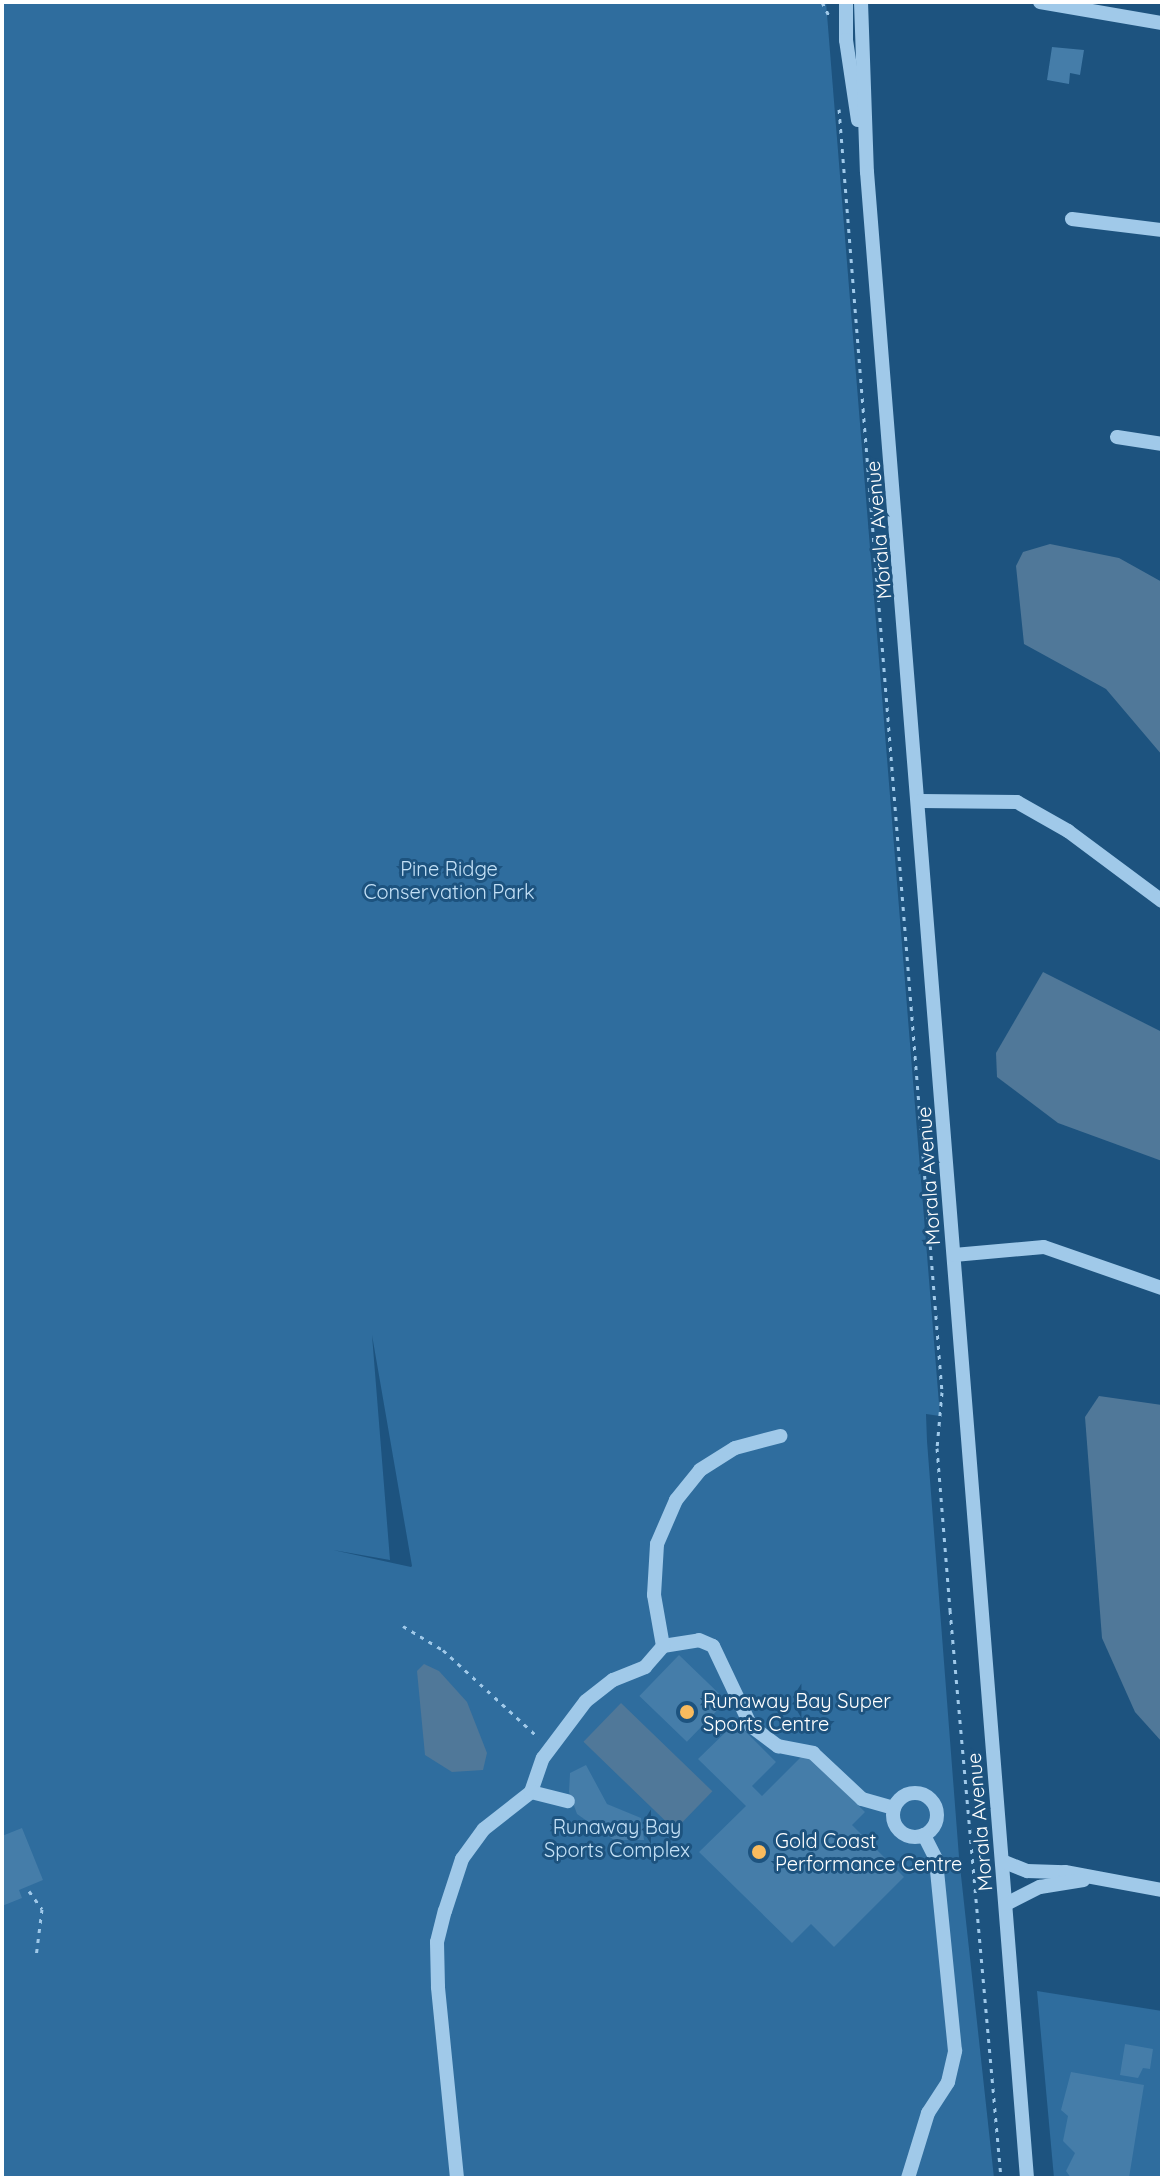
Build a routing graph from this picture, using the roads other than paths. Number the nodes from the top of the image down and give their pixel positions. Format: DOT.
graph roads {
  1 [pos="846,2"];
  2 [pos="861,2"];
  3 [pos="1040,2"];
  4 [pos="1162,23"];
  5 [pos="867,172"];
  6 [pos="1072,219"];
  7 [pos="1162,230"];
  8 [pos="1117,437"];
  9 [pos="1162,444"];
  10 [pos="921,801"];
  11 [pos="1162,901"];
  12 [pos="954,1255"];
  13 [pos="1162,1288"];
  14 [pos="780,1436"];
  15 [pos="663,1646"];
  16 [pos="531,1792"];
  17 [pos="568,1801"];
  18 [pos="894,1808"];
  19 [pos="924,1835"];
  20 [pos="1002,1861"];
  21 [pos="1096,1878"];
  22 [pos="1162,1890"];
  23 [pos="1006,1904"];
  24 [pos="457,2178"];
  25 [pos="908,2178"];
  26 [pos="1027,2178"];
  1 -- 5 [label="street, Morala Avenue"];
  2 -- 5 [label="street, Morala Avenue"];
  3 -- 4 [label="street"];
  5 -- 10 [label="street, Morala Avenue"];
  6 -- 7 [label="street"];
  8 -- 9 [label="street"];
  10 -- 11 [label="street"];
  10 -- 12 [label="street, Morala Avenue"];
  12 -- 13 [label="street"];
  12 -- 20 [label="street, Morala Avenue"];
  14 -- 15 [label="street"];
  15 -- 16 [label="street"];
  15 -- 18 [label="street"];
  16 -- 17 [label="street"];
  16 -- 24 [label="street"];
  18 -- 19 [label="street"];
  18 -- 19 [label="street"];
  19 -- 25 [label="street"];
  20 -- 21 [label="street"];
  20 -- 23 [label="street, Morala Avenue"];
  21 -- 22 [label="street"];
  21 -- 23 [label="street"];
  23 -- 26 [label="street, Morala Avenue"];
}
